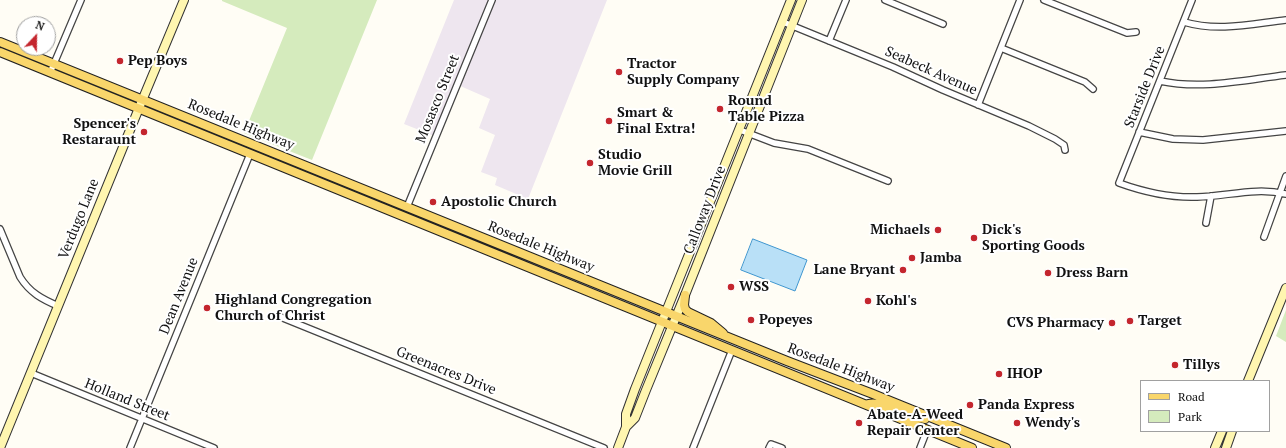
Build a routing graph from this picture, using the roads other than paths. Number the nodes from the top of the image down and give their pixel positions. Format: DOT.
graph roads {
  1 [pos="81,0"];
  2 [pos="184,0"];
  3 [pos="492,0"];
  4 [pos="791,0"];
  5 [pos="802,0"];
  6 [pos="846,0"];
  7 [pos="885,0"];
  8 [pos="1020,0"];
  9 [pos="1044,0"];
  10 [pos="1192,0"];
  11 [pos="1286,20"];
  12 [pos="782,22"];
  13 [pos="1184,22"];
  14 [pos="943,24"];
  15 [pos="792,26"];
  16 [pos="1136,32"];
  17 [pos="829,41"];
  18 [pos="0,43"];
  19 [pos="1001,48"];
  20 [pos="0,52"];
  21 [pos="54,63"];
  22 [pos="50,73"];
  23 [pos="1286,75"];
  24 [pos="1160,81"];
  25 [pos="1093,89"];
  26 [pos="142,99"];
  27 [pos="978,105"];
  28 [pos="139,108"];
  29 [pos="193,130"];
  30 [pos="740,130"];
  31 [pos="1286,131"];
  32 [pos="1139,132"];
  33 [pos="749,134"];
  34 [pos="235,137"];
  35 [pos="1065,150"];
  36 [pos="250,154"];
  37 [pos="724,168"];
  38 [pos="325,173"];
  39 [pos="1286,176"];
  40 [pos="888,182"];
  41 [pos="1283,193"];
  42 [pos="1212,196"];
  43 [pos="407,206"];
  44 [pos="410,219"];
  45 [pos="715,219"];
  46 [pos="1206,223"];
  47 [pos="0,229"];
  48 [pos="1264,237"];
  49 [pos="506,247"];
  50 [pos="504,257"];
  51 [pos="552,266"];
  52 [pos="1286,291"];
  53 [pos="685,295"];
  54 [pos="58,306"];
  55 [pos="666,312"];
  56 [pos="278,316"];
  57 [pos="677,316"];
  58 [pos="662,321"];
  59 [pos="673,325"];
  60 [pos="736,340"];
  61 [pos="732,350"];
  62 [pos="31,373"];
  63 [pos="1248,380"];
  64 [pos="866,405"];
  65 [pos="142,419"];
  66 [pos="936,420"];
  67 [pos="626,427"];
  68 [pos="928,430"];
  69 [pos="1222,432"];
  70 [pos="1232,432"];
  71 [pos="770,446"];
  72 [pos="0,448"];
  73 [pos="130,448"];
  74 [pos="214,448"];
  75 [pos="604,448"];
  76 [pos="618,448"];
  77 [pos="693,448"];
  78 [pos="782,448"];
  79 [pos="920,448"];
  80 [pos="972,448"];
  81 [pos="1006,448"];
  82 [pos="1215,448"];
  83 [pos="1226,448"];
  1 -- 21 [label="street"];
  2 -- 26 [label="main road, Verdugo Lane"];
  3 -- 43 [label="street, Mosasco Street"];
  4 -- 12 [label="main road, Calloway Drive"];
  5 -- 15 [label="main road, Calloway Drive"];
  6 -- 17 [label="street"];
  7 -- 14 [label="street"];
  8 -- 19 [label="street"];
  9 -- 16 [label="street"];
  10 -- 13 [label="street, Starside Drive"];
  11 -- 13 [label="street"];
  12 -- 15 [label="street, Seabeck Avenue"];
  12 -- 30 [label="main road, Calloway Drive"];
  13 -- 24 [label="street, Starside Drive"];
  15 -- 17 [label="street, Seabeck Avenue"];
  15 -- 33 [label="main road, Calloway Drive"];
  17 -- 27 [label="street, Seabeck Avenue"];
  18 -- 21 [label="main road, Rosedale Highway"];
  19 -- 25 [label="street"];
  19 -- 27 [label="street"];
  20 -- 22 [label="main road, Rosedale Highway"];
  21 -- 22 [label="street"];
  21 -- 26 [label="main road, Rosedale Highway"];
  22 -- 28 [label="main road, Rosedale Highway"];
  23 -- 24 [label="street"];
  24 -- 32 [label="street, Starside Drive"];
  26 -- 28 [label="main road, Verdugo Lane"];
  26 -- 34 [label="main road, Rosedale Highway"];
  27 -- 35 [label="street, Seabeck Avenue"];
  28 -- 29 [label="main road, Rosedale Highway"];
  28 -- 54 [label="main road, Verdugo Lane"];
  29 -- 34 [label="main road"];
  29 -- 36 [label="main road, Rosedale Highway"];
  30 -- 33 [label="street"];
  30 -- 37 [label="main road, Calloway Drive"];
  31 -- 32 [label="street"];
  32 -- 42 [label="street, Starside Drive"];
  33 -- 40 [label="street"];
  33 -- 45 [label="main road, Calloway Drive"];
  34 -- 38 [label="main road, Rosedale Highway"];
  36 -- 38 [label="main road"];
  36 -- 44 [label="main road, Rosedale Highway"];
  36 -- 65 [label="street, Dean Avenue"];
  37 -- 45 [label="main road"];
  37 -- 55 [label="main road, Calloway Drive"];
  38 -- 43 [label="main road, Rosedale Highway"];
  39 -- 41 [label="street"];
  41 -- 42 [label="street"];
  41 -- 48 [label="street"];
  42 -- 46 [label="street"];
  43 -- 49 [label="main road, Rosedale Highway"];
  44 -- 49 [label="main road"];
  44 -- 50 [label="main road, Rosedale Highway"];
  45 -- 53 [label="main road, Calloway Drive"];
  47 -- 54 [label="street"];
  49 -- 51 [label="main road, Rosedale Highway"];
  50 -- 51 [label="main road"];
  50 -- 58 [label="main road, Rosedale Highway"];
  51 -- 55 [label="main road, Rosedale Highway"];
  52 -- 63 [label="main road"];
  53 -- 57 [label="main road, Calloway Drive"];
  53 -- 60 [label="main road"];
  54 -- 62 [label="main road, Verdugo Lane"];
  55 -- 57 [label="main road, Rosedale Highway"];
  55 -- 58 [label="main road, Calloway Drive"];
  56 -- 75 [label="street, Greenacres Drive"];
  57 -- 59 [label="main road, Calloway Drive"];
  57 -- 60 [label="main road, Rosedale Highway"];
  58 -- 59 [label="main road, Rosedale Highway"];
  58 -- 67 [label="main road, Calloway Drive"];
  59 -- 61 [label="main road, Rosedale Highway"];
  59 -- 67 [label="main road, Calloway Drive"];
  60 -- 66 [label="main road, Rosedale Highway"];
  61 -- 64 [label="main road, Rosedale Highway"];
  61 -- 77 [label="street"];
  62 -- 65 [label="street, Holland Street"];
  62 -- 72 [label="main road, Verdugo Lane"];
  64 -- 66 [label="main road"];
  64 -- 68 [label="main road, Rosedale Highway"];
  65 -- 73 [label="street, Dean Avenue"];
  65 -- 74 [label="street, Holland Street"];
  66 -- 81 [label="main road, Rosedale Highway"];
  67 -- 76 [label="main road, Calloway Drive"];
  68 -- 79 [label="street"];
  68 -- 80 [label="main road, Rosedale Highway"];
  69 -- 82 [label="main road"];
  70 -- 83 [label="main road"];
  71 -- 78 [label="street"];
}
